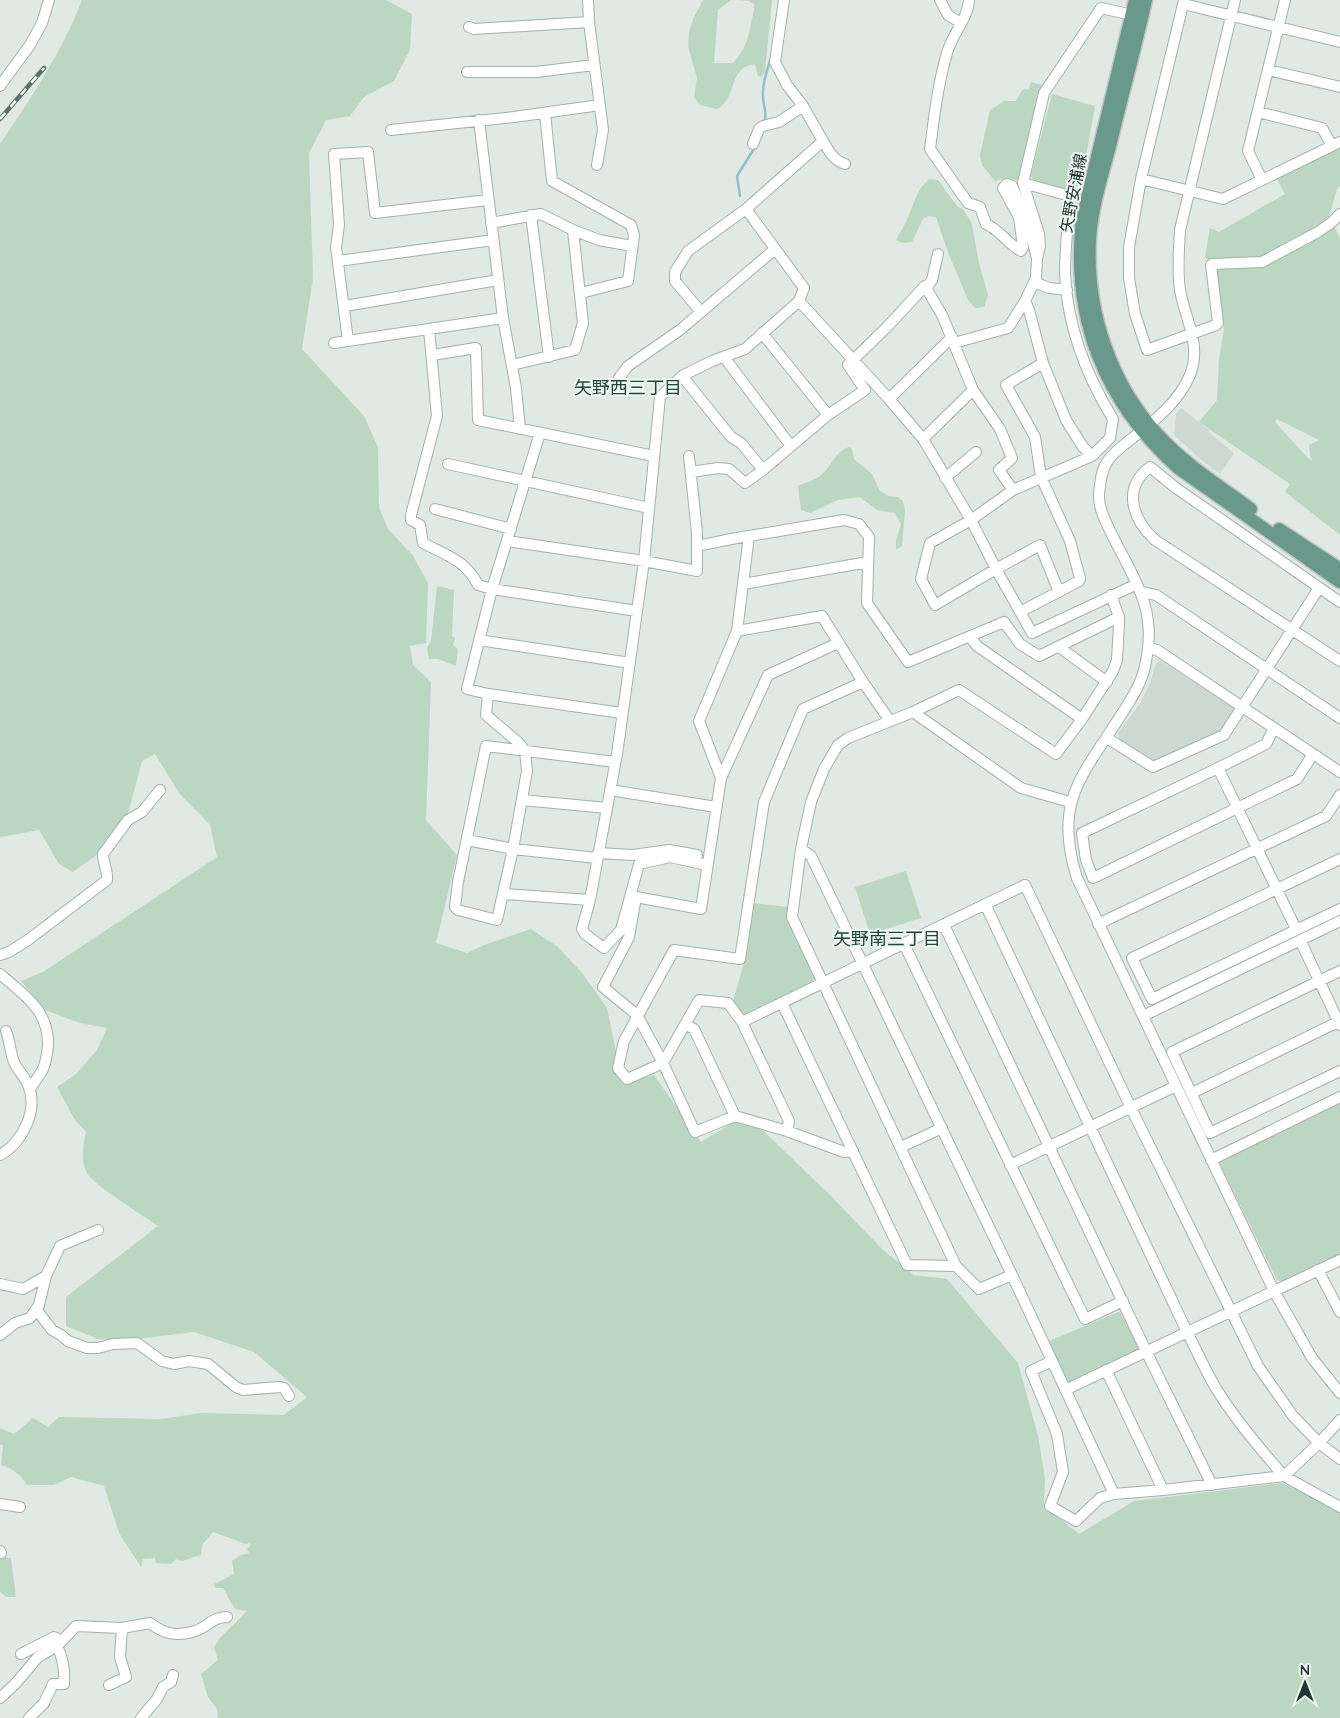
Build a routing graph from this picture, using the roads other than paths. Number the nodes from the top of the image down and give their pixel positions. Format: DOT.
graph roads {
  1 [pos="50,0"];
  2 [pos="588,0"];
  3 [pos="784,0"];
  4 [pos="940,0"];
  5 [pos="970,0"];
  6 [pos="1135,0"];
  7 [pos="1146,0"];
  8 [pos="1235,0"];
  9 [pos="1285,0"];
  10 [pos="1183,2"];
  11 [pos="1232,15"];
  12 [pos="1137,16"];
  13 [pos="589,22"];
  14 [pos="961,23"];
  15 [pos="469,27"];
  16 [pos="1279,27"];
  17 [pos="1340,42"];
  18 [pos="594,65"];
  19 [pos="1268,70"];
  20 [pos="467,72"];
  21 [pos="0,86"];
  22 [pos="1340,88"];
  23 [pos="600,105"];
  24 [pos="803,106"];
  25 [pos="1258,112"];
  26 [pos="545,113"];
  27 [pos="479,120"];
  28 [pos="391,130"];
  29 [pos="823,141"];
  30 [pos="753,144"];
  31 [pos="1336,144"];
  32 [pos="844,164"];
  33 [pos="597,165"];
  34 [pos="1141,179"];
  35 [pos="1262,180"];
  36 [pos="1023,183"];
  37 [pos="1189,191"];
  38 [pos="488,200"];
  39 [pos="746,209"];
  40 [pos="1340,214"];
  41 [pos="531,215"];
  42 [pos="491,223"];
  43 [pos="573,230"];
  44 [pos="493,240"];
  45 [pos="632,246"];
  46 [pos="775,249"];
  47 [pos="938,254"];
  48 [pos="1037,258"];
  49 [pos="338,261"];
  50 [pos="498,280"];
  51 [pos="1034,282"];
  52 [pos="926,288"];
  53 [pos="1066,290"];
  54 [pos="581,293"];
  55 [pos="1025,301"];
  56 [pos="799,302"];
  57 [pos="345,306"];
  58 [pos="701,312"];
  59 [pos="503,318"];
  60 [pos="429,329"];
  61 [pos="762,333"];
  62 [pos="1192,334"];
  63 [pos="953,340"];
  64 [pos="348,341"];
  65 [pos="334,343"];
  66 [pos="432,354"];
  67 [pos="549,357"];
  68 [pos="724,357"];
  69 [pos="853,360"];
  70 [pos="1043,363"];
  71 [pos="512,365"];
  72 [pos="682,376"];
  73 [pos="617,387"];
  74 [pos="973,390"];
  75 [pos="889,399"];
  76 [pos="828,415"];
  77 [pos="1145,428"];
  78 [pos="520,429"];
  79 [pos="540,433"];
  80 [pos="923,439"];
  81 [pos="791,446"];
  82 [pos="976,452"];
  83 [pos="654,456"];
  84 [pos="689,456"];
  85 [pos="1092,456"];
  86 [pos="448,464"];
  87 [pos="763,470"];
  88 [pos="691,472"];
  89 [pos="1041,477"];
  90 [pos="945,478"];
  91 [pos="526,481"];
  92 [pos="1013,490"];
  93 [pos="649,508"];
  94 [pos="435,509"];
  95 [pos="971,520"];
  96 [pos="511,529"];
  97 [pos="750,536"];
  98 [pos="507,541"];
  99 [pos="697,546"];
  100 [pos="644,561"];
  101 [pos="868,562"];
  102 [pos="996,569"];
  103 [pos="1340,569"];
  104 [pos="1340,582"];
  105 [pos="743,584"];
  106 [pos="1139,588"];
  107 [pos="1319,588"];
  108 [pos="492,589"];
  109 [pos="1059,592"];
  110 [pos="1111,596"];
  111 [pos="1340,602"];
  112 [pos="637,611"];
  113 [pos="1020,612"];
  114 [pos="1119,617"];
  115 [pos="1292,628"];
  116 [pos="738,631"];
  117 [pos="970,637"];
  118 [pos="479,640"];
  119 [pos="838,643"];
  120 [pos="1059,647"];
  121 [pos="1148,648"];
  122 [pos="1340,661"];
  123 [pos="630,663"];
  124 [pos="1266,669"];
  125 [pos="863,682"];
  126 [pos="1107,682"];
  127 [pos="488,694"];
  128 [pos="1242,706"];
  129 [pos="913,712"];
  130 [pos="622,713"];
  131 [pos="1340,718"];
  132 [pos="1082,719"];
  133 [pos="890,721"];
  134 [pos="1274,728"];
  135 [pos="1107,738"];
  136 [pos="525,751"];
  137 [pos="1313,754"];
  138 [pos="615,762"];
  139 [pos="1218,768"];
  140 [pos="1340,772"];
  141 [pos="721,778"];
  142 [pos="160,790"];
  143 [pos="610,790"];
  144 [pos="1340,795"];
  145 [pos="522,800"];
  146 [pos="1070,802"];
  147 [pos="716,807"];
  148 [pos="607,808"];
  149 [pos="1237,808"];
  150 [pos="467,840"];
  151 [pos="1257,848"];
  152 [pos="513,849"];
  153 [pos="801,849"];
  154 [pos="697,855"];
  155 [pos="598,856"];
  156 [pos="1340,859"];
  157 [pos="707,865"];
  158 [pos="1276,890"];
  159 [pos="503,894"];
  160 [pos="590,900"];
  161 [pos="985,904"];
  162 [pos="1340,909"];
  163 [pos="1340,921"];
  164 [pos="944,924"];
  165 [pos="1098,924"];
  166 [pos="1296,929"];
  167 [pos="1300,940"];
  168 [pos="904,944"];
  169 [pos="0,955"];
  170 [pos="863,963"];
  171 [pos="1340,971"];
  172 [pos="0,974"];
  173 [pos="1319,981"];
  174 [pos="822,983"];
  175 [pos="782,1003"];
  176 [pos="637,1015"];
  177 [pos="1143,1016"];
  178 [pos="742,1022"];
  179 [pos="1339,1022"];
  180 [pos="685,1024"];
  181 [pos="6,1031"];
  182 [pos="663,1063"];
  183 [pos="1340,1071"];
  184 [pos="1176,1086"];
  185 [pos="30,1089"];
  186 [pos="1192,1093"];
  187 [pos="1340,1097"];
  188 [pos="1131,1108"];
  189 [pos="735,1116"];
  190 [pos="1090,1127"];
  191 [pos="942,1128"];
  192 [pos="787,1131"];
  193 [pos="1049,1146"];
  194 [pos="901,1147"];
  195 [pos="853,1151"];
  196 [pos="0,1156"];
  197 [pos="1211,1160"];
  198 [pos="1010,1166"];
  199 [pos="98,1230"];
  200 [pos="1340,1260"];
  201 [pos="956,1266"];
  202 [pos="1318,1270"];
  203 [pos="1012,1275"];
  204 [pos="46,1276"];
  205 [pos="0,1284"];
  206 [pos="1274,1291"];
  207 [pos="1123,1301"];
  208 [pos="36,1309"];
  209 [pos="1230,1311"];
  210 [pos="1340,1312"];
  211 [pos="1187,1332"];
  212 [pos="0,1335"];
  213 [pos="1146,1351"];
  214 [pos="1052,1361"];
  215 [pos="1106,1370"];
  216 [pos="1065,1390"];
  217 [pos="1340,1393"];
  218 [pos="289,1396"];
  219 [pos="1340,1420"];
  220 [pos="1319,1443"];
  221 [pos="1340,1459"];
  222 [pos="1284,1476"];
  223 [pos="1212,1485"];
  224 [pos="1163,1490"];
  225 [pos="1114,1494"];
  226 [pos="0,1504"];
  227 [pos="20,1507"];
  228 [pos="1340,1507"];
  229 [pos="227,1617"];
  230 [pos="122,1628"];
  231 [pos="59,1644"];
  232 [pos="21,1654"];
  233 [pos="173,1675"];
  234 [pos="109,1685"];
  235 [pos="0,1698"];
  236 [pos="30,1718"];
  237 [pos="141,1718"];
  1 -- 21 [label="street"];
  2 -- 13 [label="street"];
  3 -- 24 [label="street"];
  4 -- 14 [label="street"];
  5 -- 14 [label="street"];
  6 -- 12 [label="main road, 矢野安浦線"];
  7 -- 12 [label="main road, 矢野安浦線"];
  8 -- 11 [label="street"];
  9 -- 16 [label="street"];
  10 -- 11 [label="street"];
  10 -- 34 [label="street"];
  11 -- 16 [label="street"];
  11 -- 37 [label="street"];
  12 -- 36 [label="street"];
  12 -- 77 [label="main road, 矢野安浦線"];
  13 -- 15 [label="street"];
  13 -- 18 [label="street"];
  14 -- 48 [label="street"];
  16 -- 17 [label="street"];
  16 -- 19 [label="street"];
  18 -- 20 [label="street"];
  18 -- 23 [label="street"];
  19 -- 22 [label="street"];
  19 -- 25 [label="street"];
  23 -- 26 [label="street"];
  23 -- 33 [label="street"];
  24 -- 29 [label="street"];
  24 -- 30 [label="street"];
  25 -- 31 [label="street"];
  25 -- 35 [label="street"];
  26 -- 27 [label="street"];
  26 -- 45 [label="street"];
  27 -- 28 [label="street"];
  27 -- 38 [label="street"];
  29 -- 32 [label="street"];
  29 -- 39 [label="street"];
  31 -- 35 [label="street"];
  34 -- 37 [label="street"];
  34 -- 62 [label="street"];
  35 -- 37 [label="street"];
  36 -- 48 [label="street"];
  36 -- 53 [label="street"];
  37 -- 62 [label="street"];
  38 -- 42 [label="street"];
  38 -- 49 [label="street"];
  39 -- 46 [label="street"];
  39 -- 58 [label="street"];
  40 -- 62 [label="street"];
  41 -- 42 [label="street"];
  41 -- 43 [label="street"];
  41 -- 67 [label="street"];
  42 -- 44 [label="street"];
  43 -- 45 [label="street"];
  43 -- 54 [label="street"];
  44 -- 49 [label="street"];
  44 -- 50 [label="street"];
  45 -- 54 [label="street"];
  46 -- 56 [label="street"];
  46 -- 58 [label="street"];
  47 -- 52 [label="street"];
  48 -- 51 [label="street"];
  49 -- 57 [label="street"];
  50 -- 57 [label="street"];
  50 -- 59 [label="street"];
  51 -- 53 [label="street"];
  51 -- 55 [label="street"];
  52 -- 63 [label="street"];
  52 -- 69 [label="street"];
  53 -- 85 [label="street"];
  54 -- 67 [label="street"];
  55 -- 63 [label="street"];
  55 -- 70 [label="street"];
  56 -- 61 [label="street"];
  56 -- 69 [label="street"];
  57 -- 64 [label="street"];
  58 -- 73 [label="street"];
  59 -- 60 [label="street"];
  59 -- 71 [label="street"];
  60 -- 64 [label="street"];
  60 -- 66 [label="street"];
  61 -- 68 [label="street"];
  61 -- 76 [label="street"];
  62 -- 77 [label="street"];
  63 -- 74 [label="street"];
  63 -- 75 [label="street"];
  64 -- 65 [label="street"];
  66 -- 78 [label="street"];
  66 -- 108 [label="street"];
  67 -- 71 [label="street"];
  68 -- 72 [label="street"];
  68 -- 81 [label="street"];
  69 -- 75 [label="street"];
  69 -- 76 [label="street"];
  70 -- 85 [label="street"];
  70 -- 89 [label="street"];
  71 -- 78 [label="street"];
  72 -- 83 [label="street"];
  72 -- 87 [label="street"];
  74 -- 80 [label="street"];
  74 -- 92 [label="street"];
  75 -- 80 [label="street"];
  76 -- 81 [label="street"];
  77 -- 103 [label="main road, 矢野安浦線"];
  77 -- 104 [label="main road, 矢野安浦線"];
  77 -- 106 [label="street"];
  78 -- 79 [label="street"];
  79 -- 83 [label="street"];
  79 -- 91 [label="street"];
  80 -- 90 [label="street"];
  81 -- 87 [label="street"];
  82 -- 90 [label="street"];
  83 -- 93 [label="street"];
  84 -- 88 [label="street"];
  85 -- 89 [label="street"];
  86 -- 91 [label="street"];
  87 -- 88 [label="street"];
  88 -- 99 [label="street"];
  89 -- 92 [label="street"];
  89 -- 109 [label="street"];
  90 -- 95 [label="street"];
  91 -- 93 [label="street"];
  91 -- 96 [label="street"];
  92 -- 95 [label="street"];
  93 -- 100 [label="street"];
  94 -- 96 [label="street"];
  95 -- 102 [label="street"];
  95 -- 102 [label="street"];
  96 -- 98 [label="street"];
  97 -- 99 [label="street"];
  97 -- 101 [label="street"];
  97 -- 105 [label="street"];
  98 -- 100 [label="street"];
  98 -- 108 [label="street"];
  99 -- 100 [label="street"];
  100 -- 112 [label="street"];
  101 -- 105 [label="street"];
  101 -- 117 [label="street"];
  102 -- 109 [label="street"];
  102 -- 113 [label="street"];
  105 -- 116 [label="street"];
  106 -- 110 [label="street"];
  106 -- 121 [label="street"];
  106 -- 124 [label="street"];
  107 -- 111 [label="street"];
  107 -- 115 [label="street"];
  107 -- 115 [label="street"];
  108 -- 112 [label="street"];
  108 -- 118 [label="street"];
  109 -- 113 [label="street"];
  110 -- 113 [label="street"];
  110 -- 114 [label="street"];
  112 -- 123 [label="street"];
  114 -- 120 [label="street"];
  114 -- 126 [label="street"];
  115 -- 122 [label="street"];
  115 -- 124 [label="street"];
  116 -- 119 [label="street"];
  116 -- 141 [label="street"];
  117 -- 120 [label="street"];
  117 -- 132 [label="street"];
  118 -- 123 [label="street"];
  118 -- 127 [label="street"];
  119 -- 125 [label="street"];
  119 -- 141 [label="street"];
  120 -- 126 [label="street"];
  121 -- 128 [label="street"];
  121 -- 135 [label="street"];
  123 -- 130 [label="street"];
  124 -- 128 [label="street"];
  124 -- 131 [label="street"];
  125 -- 133 [label="street"];
  125 -- 176 [label="street"];
  126 -- 132 [label="street"];
  127 -- 130 [label="street"];
  127 -- 136 [label="street"];
  128 -- 134 [label="street"];
  128 -- 135 [label="street"];
  129 -- 132 [label="street"];
  129 -- 133 [label="street"];
  129 -- 146 [label="street"];
  130 -- 138 [label="street"];
  133 -- 153 [label="street"];
  134 -- 137 [label="street"];
  134 -- 139 [label="street"];
  135 -- 146 [label="street"];
  136 -- 138 [label="street"];
  136 -- 145 [label="street"];
  136 -- 150 [label="street"];
  137 -- 140 [label="street"];
  137 -- 149 [label="street"];
  138 -- 143 [label="street"];
  139 -- 149 [label="street"];
  139 -- 149 [label="street"];
  141 -- 147 [label="street"];
  142 -- 169 [label="street"];
  143 -- 147 [label="street"];
  143 -- 148 [label="street"];
  144 -- 151 [label="street"];
  145 -- 148 [label="street"];
  145 -- 152 [label="street"];
  146 -- 165 [label="street"];
  147 -- 157 [label="street"];
  148 -- 155 [label="street"];
  149 -- 151 [label="street"];
  150 -- 152 [label="street"];
  150 -- 159 [label="street"];
  151 -- 158 [label="street"];
  151 -- 165 [label="street"];
  152 -- 155 [label="street"];
  152 -- 159 [label="street"];
  153 -- 170 [label="street"];
  153 -- 174 [label="street"];
  154 -- 155 [label="street"];
  155 -- 160 [label="street"];
  156 -- 158 [label="street"];
  157 -- 160 [label="street"];
  157 -- 176 [label="street"];
  158 -- 166 [label="street"];
  158 -- 166 [label="street"];
  159 -- 160 [label="street"];
  161 -- 164 [label="street"];
  161 -- 188 [label="street"];
  161 -- 190 [label="street"];
  162 -- 166 [label="street"];
  163 -- 167 [label="street"];
  164 -- 168 [label="street"];
  164 -- 193 [label="street"];
  165 -- 177 [label="street"];
  167 -- 173 [label="street"];
  167 -- 177 [label="street"];
  168 -- 170 [label="street"];
  168 -- 198 [label="street"];
  170 -- 174 [label="street"];
  170 -- 191 [label="street"];
  171 -- 173 [label="street"];
  172 -- 185 [label="street"];
  173 -- 179 [label="street"];
  173 -- 186 [label="street"];
  174 -- 175 [label="street"];
  174 -- 194 [label="street"];
  175 -- 178 [label="street"];
  175 -- 195 [label="street"];
  176 -- 182 [label="street"];
  176 -- 182 [label="street"];
  177 -- 184 [label="street"];
  178 -- 180 [label="street"];
  178 -- 192 [label="street"];
  179 -- 186 [label="street"];
  180 -- 182 [label="street"];
  180 -- 189 [label="street"];
  181 -- 185 [label="street"];
  182 -- 189 [label="street"];
  183 -- 186 [label="street"];
  184 -- 188 [label="street"];
  184 -- 197 [label="street"];
  185 -- 196 [label="street"];
  187 -- 197 [label="street"];
  188 -- 190 [label="street"];
  188 -- 209 [label="street"];
  189 -- 192 [label="street"];
  190 -- 193 [label="street"];
  190 -- 211 [label="street"];
  191 -- 194 [label="street"];
  191 -- 203 [label="street"];
  192 -- 195 [label="street"];
  193 -- 198 [label="street"];
  193 -- 207 [label="street"];
  194 -- 201 [label="street"];
  195 -- 201 [label="street"];
  197 -- 206 [label="street"];
  198 -- 207 [label="street"];
  199 -- 204 [label="street"];
  200 -- 202 [label="street"];
  201 -- 203 [label="street"];
  202 -- 206 [label="street"];
  202 -- 210 [label="street"];
  203 -- 214 [label="street"];
  204 -- 205 [label="street"];
  204 -- 208 [label="street"];
  206 -- 209 [label="street"];
  206 -- 217 [label="street"];
  207 -- 213 [label="street"];
  208 -- 212 [label="street"];
  208 -- 218 [label="street"];
  209 -- 211 [label="street"];
  209 -- 220 [label="street"];
  211 -- 213 [label="street"];
  211 -- 222 [label="street"];
  213 -- 215 [label="street"];
  213 -- 223 [label="street"];
  214 -- 216 [label="street"];
  214 -- 225 [label="street"];
  215 -- 216 [label="street"];
  215 -- 224 [label="street"];
  216 -- 225 [label="street"];
  219 -- 220 [label="street"];
  220 -- 221 [label="street"];
  220 -- 222 [label="street"];
  222 -- 223 [label="street"];
  222 -- 228 [label="street"];
  223 -- 224 [label="street"];
  224 -- 225 [label="street"];
  226 -- 227 [label="street"];
  229 -- 230 [label="street"];
  230 -- 231 [label="street"];
  230 -- 234 [label="street"];
  231 -- 232 [label="street"];
  231 -- 235 [label="street"];
  231 -- 236 [label="street"];
  233 -- 237 [label="street"];
}
